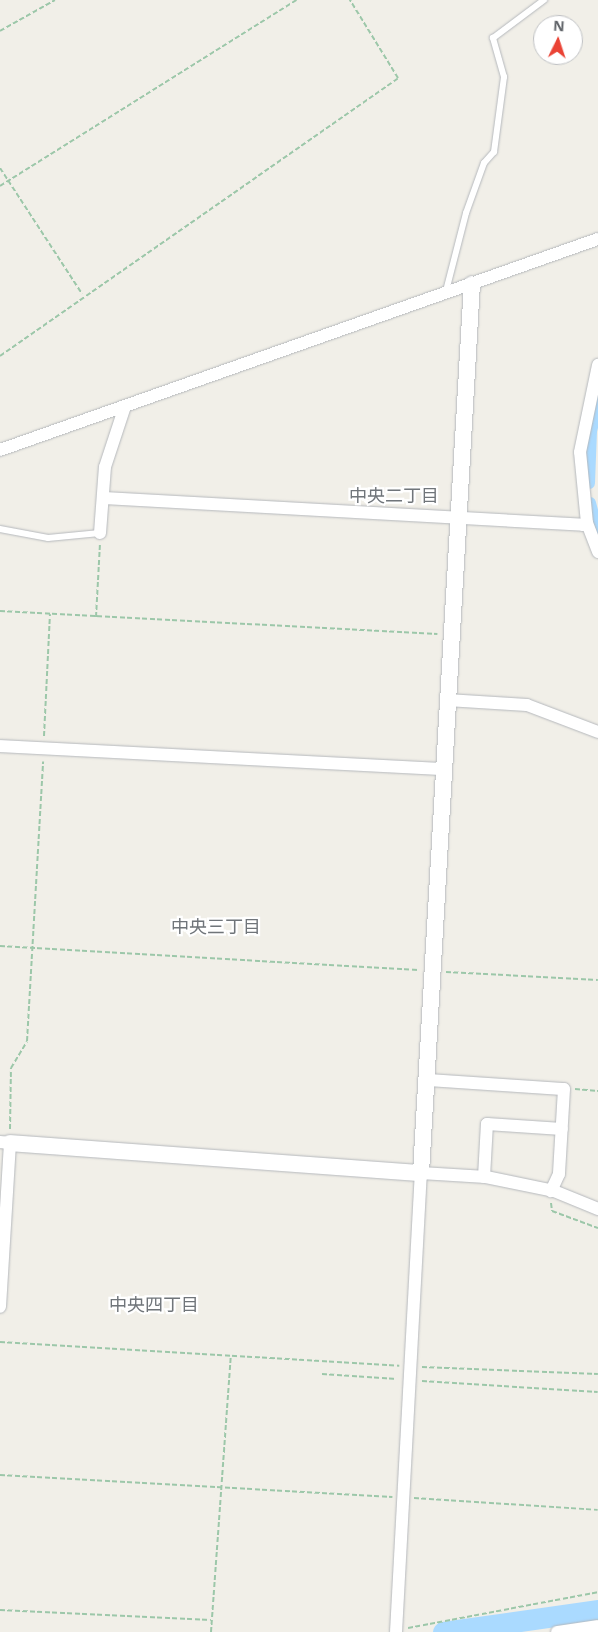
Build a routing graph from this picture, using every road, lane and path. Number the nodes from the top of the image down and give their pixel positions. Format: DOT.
graph roads {
  1 [pos="55,0"];
  2 [pos="297,0"];
  3 [pos="350,0"];
  4 [pos="544,0"];
  5 [pos="0,31"];
  6 [pos="0,168"];
  7 [pos="8,181"];
  8 [pos="0,186"];
  9 [pos="598,239"];
  10 [pos="472,284"];
  11 [pos="446,291"];
  12 [pos="82,295"];
  13 [pos="0,356"];
  14 [pos="598,366"];
  15 [pos="125,406"];
  16 [pos="0,450"];
  17 [pos="104,498"];
  18 [pos="456,520"];
  19 [pos="587,523"];
  20 [pos="0,529"];
  21 [pos="100,533"];
  22 [pos="598,552"];
  23 [pos="0,611"];
  24 [pos="50,614"];
  25 [pos="96,617"];
  26 [pos="450,635"];
  27 [pos="447,700"];
  28 [pos="598,732"];
  29 [pos="0,746"];
  30 [pos="44,748"];
  31 [pos="444,769"];
  32 [pos="0,946"];
  33 [pos="33,948"];
  34 [pos="434,971"];
  35 [pos="598,980"];
  36 [pos="427,1080"];
  37 [pos="564,1089"];
  38 [pos="598,1091"];
  39 [pos="562,1129"];
  40 [pos="5,1142"];
  41 [pos="422,1173"];
  42 [pos="484,1177"];
  43 [pos="552,1191"];
  44 [pos="598,1209"];
  45 [pos="598,1228"];
  46 [pos="0,1307"];
  47 [pos="0,1342"];
  48 [pos="230,1356"];
  49 [pos="411,1366"];
  50 [pos="322,1374"];
  51 [pos="598,1374"];
  52 [pos="410,1380"];
  53 [pos="598,1392"];
  54 [pos="0,1475"];
  55 [pos="0,1481"];
  56 [pos="221,1490"];
  57 [pos="404,1498"];
  58 [pos="598,1510"];
  59 [pos="598,1592"];
  60 [pos="0,1610"];
  61 [pos="211,1620"];
  62 [pos="598,1626"];
  63 [pos="396,1631"];
  64 [pos="211,1632"];
  65 [pos="557,1632"];
  1 -- 5 [label="path"];
  2 -- 7 [label="path"];
  3 -- 12 [label="path"];
  4 -- 11 [label="lane"];
  6 -- 7 [label="path"];
  7 -- 8 [label="path"];
  7 -- 12 [label="path"];
  9 -- 10 [label="street"];
  10 -- 11 [label="street"];
  10 -- 18 [label="street"];
  11 -- 15 [label="street"];
  12 -- 13 [label="path"];
  14 -- 19 [label="street"];
  15 -- 16 [label="street"];
  15 -- 17 [label="street"];
  17 -- 18 [label="street"];
  17 -- 21 [label="street"];
  18 -- 19 [label="street"];
  18 -- 26 [label="street"];
  19 -- 22 [label="street"];
  20 -- 21 [label="lane"];
  21 -- 25 [label="path"];
  23 -- 24 [label="path"];
  24 -- 25 [label="path"];
  24 -- 30 [label="path"];
  25 -- 26 [label="path"];
  26 -- 27 [label="street"];
  27 -- 28 [label="street"];
  27 -- 31 [label="street"];
  29 -- 30 [label="street"];
  30 -- 31 [label="street"];
  30 -- 33 [label="path"];
  31 -- 34 [label="street"];
  32 -- 33 [label="path"];
  33 -- 34 [label="path"];
  33 -- 40 [label="path"];
  34 -- 35 [label="path"];
  34 -- 36 [label="street"];
  36 -- 37 [label="street"];
  36 -- 41 [label="street"];
  37 -- 38 [label="path"];
  37 -- 39 [label="street"];
  39 -- 42 [label="street"];
  39 -- 43 [label="street"];
  40 -- 41 [label="street"];
  40 -- 46 [label="street"];
  41 -- 42 [label="street"];
  41 -- 49 [label="street"];
  42 -- 43 [label="street"];
  43 -- 44 [label="street"];
  43 -- 45 [label="path"];
  47 -- 48 [label="path"];
  48 -- 49 [label="path"];
  48 -- 56 [label="path"];
  49 -- 51 [label="path"];
  49 -- 52 [label="street"];
  50 -- 52 [label="path"];
  52 -- 53 [label="path"];
  52 -- 57 [label="street"];
  54 -- 55 [label="path"];
  54 -- 56 [label="path"];
  56 -- 57 [label="path"];
  56 -- 61 [label="path"];
  57 -- 58 [label="path"];
  57 -- 63 [label="street"];
  59 -- 63 [label="path"];
  60 -- 61 [label="path"];
  61 -- 64 [label="path"];
  62 -- 65 [label="street"];
}
